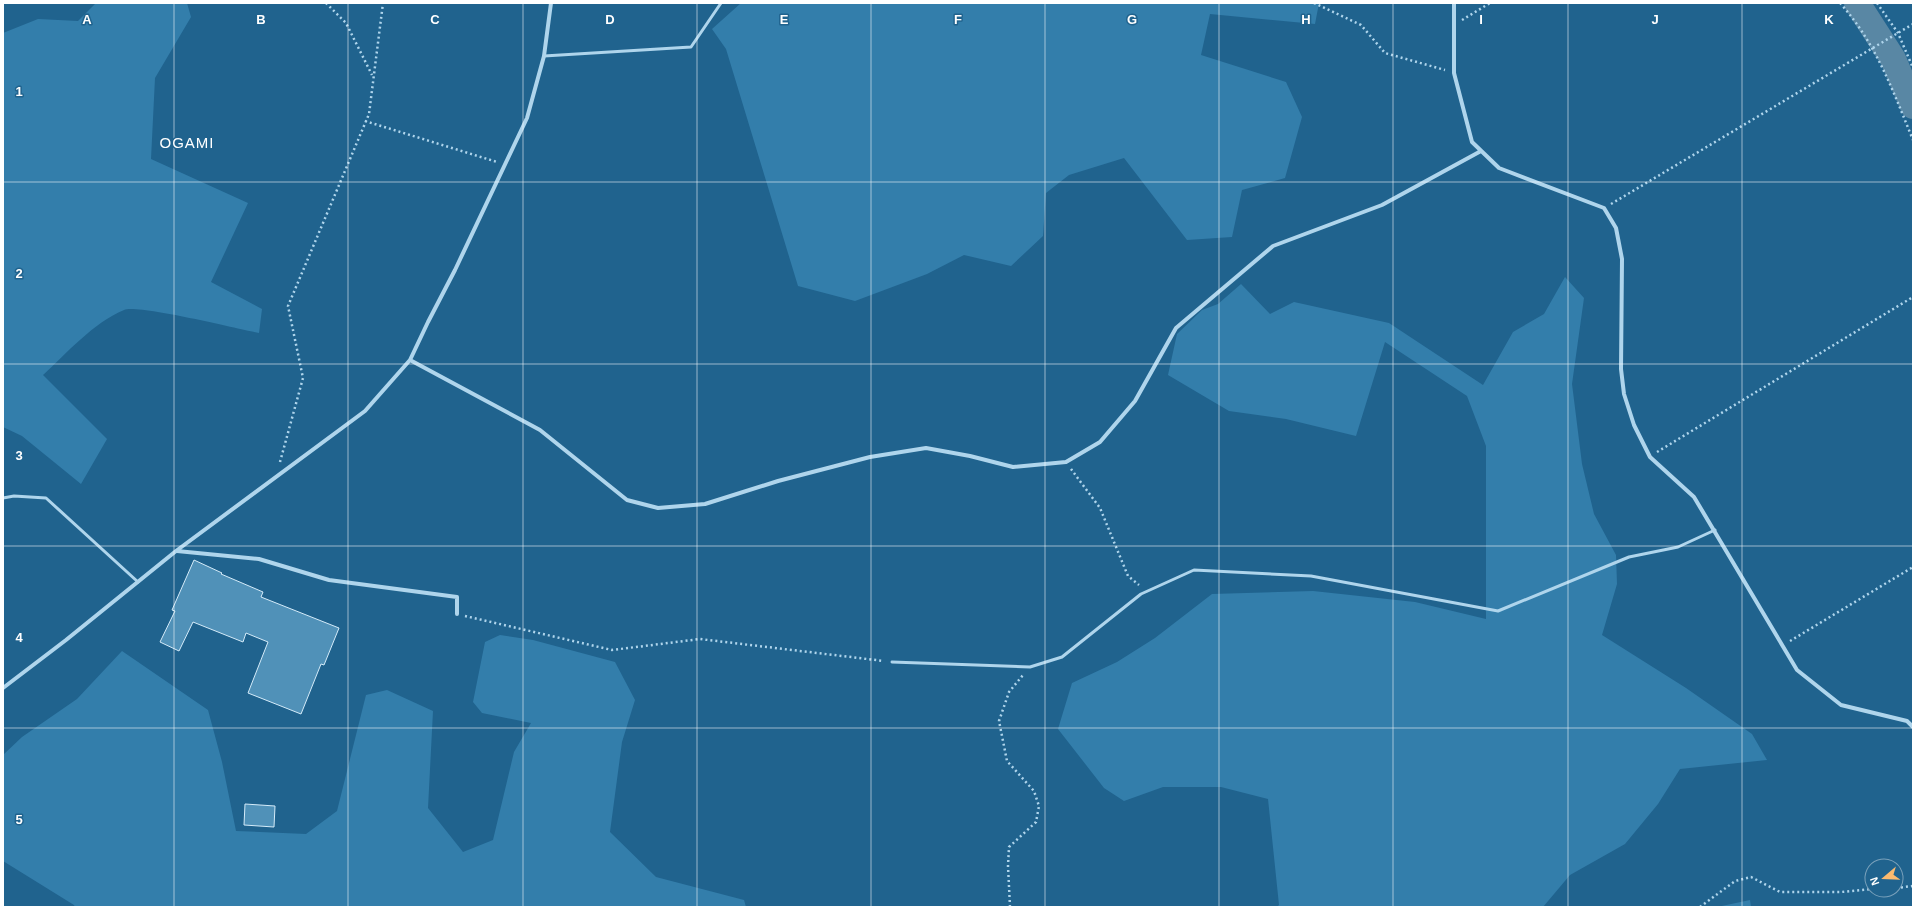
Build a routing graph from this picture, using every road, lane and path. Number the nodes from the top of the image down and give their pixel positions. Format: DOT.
graph roads {
  1 [pos="326,3"];
  2 [pos="383,3"];
  3 [pos="551,3"];
  4 [pos="721,3"];
  5 [pos="1314,3"];
  6 [pos="1454,3"];
  7 [pos="1490,3"];
  8 [pos="1840,3"];
  9 [pos="1877,3"];
  10 [pos="1454,24"];
  11 [pos="1913,24"];
  12 [pos="1898,33"];
  13 [pos="1873,47"];
  14 [pos="544,56"];
  15 [pos="1913,68"];
  16 [pos="1454,73"];
  17 [pos="372,76"];
  18 [pos="366,121"];
  19 [pos="1913,140"];
  20 [pos="1481,152"];
  21 [pos="505,164"];
  22 [pos="1604,208"];
  23 [pos="1913,296"];
  24 [pos="410,360"];
  25 [pos="1650,457"];
  26 [pos="1066,462"];
  27 [pos="276,477"];
  28 [pos="3,498"];
  29 [pos="1715,530"];
  30 [pos="176,551"];
  31 [pos="1913,567"];
  32 [pos="138,582"];
  33 [pos="1147,591"];
  34 [pos="457,614"];
  35 [pos="1783,644"];
  36 [pos="892,662"];
  37 [pos="1030,668"];
  38 [pos="3,688"];
  39 [pos="1913,727"];
  40 [pos="1864,891"];
  41 [pos="1010,907"];
  42 [pos="1700,907"];
  1 -- 17 [label="path"];
  2 -- 17 [label="path"];
  3 -- 14 [label="street"];
  4 -- 14 [label="lane"];
  5 -- 16 [label="path"];
  6 -- 10 [label="street"];
  7 -- 10 [label="path"];
  8 -- 13 [label="path"];
  9 -- 12 [label="path"];
  10 -- 16 [label="street"];
  11 -- 12 [label="path"];
  12 -- 13 [label="path"];
  12 -- 15 [label="path"];
  13 -- 19 [label="path"];
  13 -- 22 [label="path"];
  14 -- 21 [label="street"];
  16 -- 20 [label="street"];
  17 -- 18 [label="path"];
  18 -- 21 [label="path"];
  18 -- 27 [label="path"];
  20 -- 22 [label="street"];
  20 -- 26 [label="street"];
  21 -- 24 [label="street"];
  22 -- 25 [label="street"];
  23 -- 25 [label="path"];
  24 -- 26 [label="street"];
  24 -- 27 [label="street"];
  25 -- 29 [label="street"];
  26 -- 33 [label="path"];
  27 -- 30 [label="street"];
  28 -- 32 [label="lane"];
  29 -- 33 [label="lane"];
  29 -- 35 [label="street"];
  30 -- 32 [label="street"];
  30 -- 34 [label="street"];
  31 -- 35 [label="path"];
  32 -- 38 [label="street"];
  33 -- 37 [label="lane"];
  34 -- 36 [label="path"];
  35 -- 39 [label="street"];
  36 -- 37 [label="lane"];
  37 -- 41 [label="path"];
  40 -- 42 [label="path"];
}
